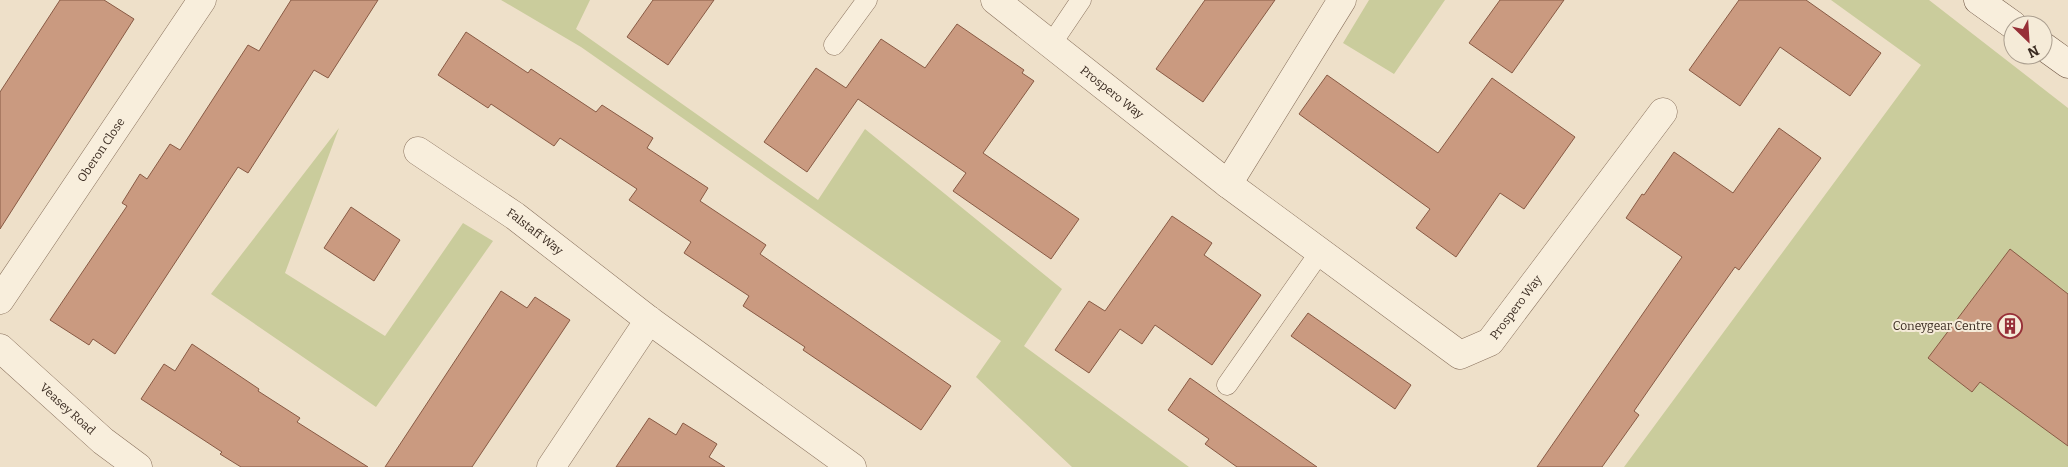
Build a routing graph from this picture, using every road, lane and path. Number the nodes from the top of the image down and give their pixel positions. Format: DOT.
graph roads {
  1 [pos="201,0"];
  2 [pos="868,0"];
  3 [pos="996,0"];
  4 [pos="1081,0"];
  5 [pos="1342,0"];
  6 [pos="1978,0"];
  7 [pos="2003,18"];
  8 [pos="1052,43"];
  9 [pos="834,45"];
  10 [pos="2053,53"];
  11 [pos="2068,64"];
  12 [pos="1663,112"];
  13 [pos="418,151"];
  14 [pos="1228,184"];
  15 [pos="1320,252"];
  16 [pos="0,300"];
  17 [pos="648,320"];
  18 [pos="0,348"];
  19 [pos="1227,385"];
  20 [pos="138,467"];
  21 [pos="551,467"];
  22 [pos="852,467"];
  1 -- 16 [label="street, Oberon Close"];
  2 -- 9 [label="lane"];
  3 -- 8 [label="street, Prospero Way"];
  4 -- 8 [label="lane"];
  5 -- 14 [label="street"];
  6 -- 7 [label="street"];
  8 -- 14 [label="street, Prospero Way"];
  10 -- 11 [label="street"];
  12 -- 15 [label="street, Prospero Way"];
  13 -- 17 [label="street, Falstaff Way"];
  14 -- 15 [label="street, Prospero Way"];
  15 -- 19 [label="lane"];
  17 -- 21 [label="street"];
  17 -- 22 [label="street, Falstaff Way"];
  18 -- 20 [label="street, Veasey Road"];
}
